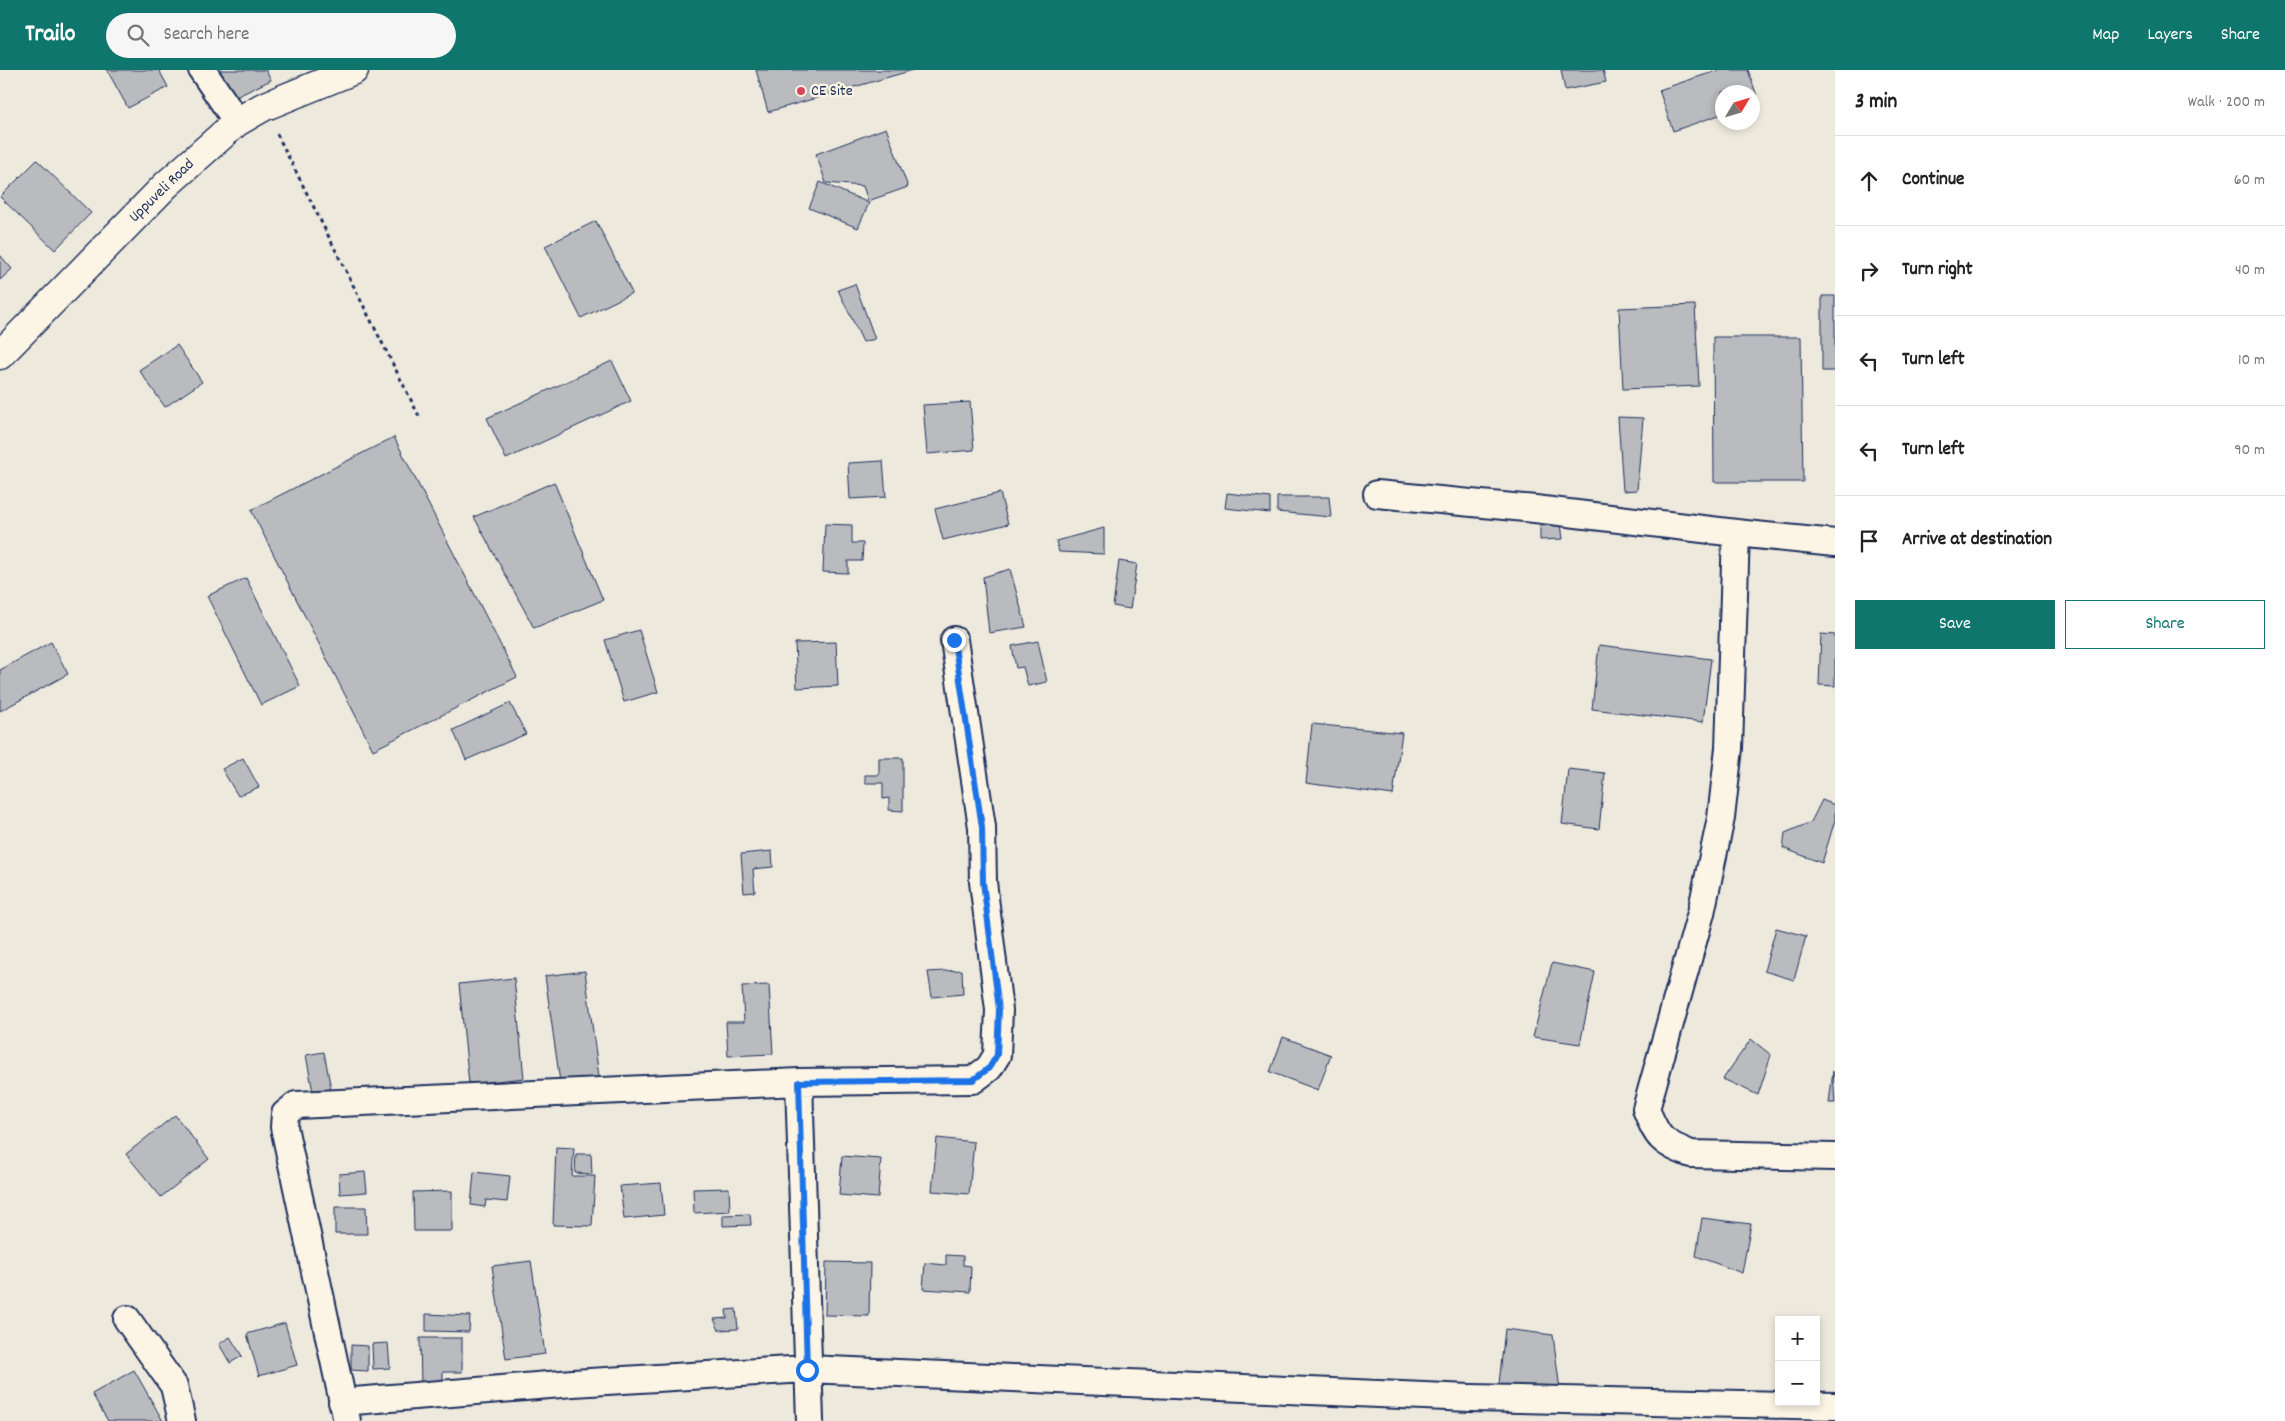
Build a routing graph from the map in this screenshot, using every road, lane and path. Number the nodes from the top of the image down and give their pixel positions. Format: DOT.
graph roads {
  1 [pos="202,70"];
  2 [pos="354,70"];
  3 [pos="263,107"];
  4 [pos="237,122"];
  5 [pos="0,356"];
  6 [pos="419,416"];
  7 [pos="1377,494"];
  8 [pos="1736,533"];
  9 [pos="1835,543"];
  10 [pos="954,640"];
  11 [pos="799,1082"];
  12 [pos="1835,1156"];
  13 [pos="127,1319"];
  14 [pos="807,1370"];
  15 [pos="1835,1406"];
  16 [pos="344,1411"];
  17 [pos="182,1421"];
  18 [pos="810,1421"];
  1 -- 4 [label="street"];
  2 -- 3 [label="main road, Uppuveli Road"];
  3 -- 4 [label="main road, Uppuveli Road"];
  3 -- 6 [label="path"];
  4 -- 5 [label="main road, Uppuveli Road"];
  7 -- 8 [label="street"];
  8 -- 9 [label="street"];
  8 -- 12 [label="street"];
  10 -- 11 [label="street"];
  11 -- 14 [label="street"];
  11 -- 16 [label="street"];
  13 -- 17 [label="street"];
  14 -- 15 [label="street"];
  14 -- 16 [label="street"];
  14 -- 18 [label="street"];
}
